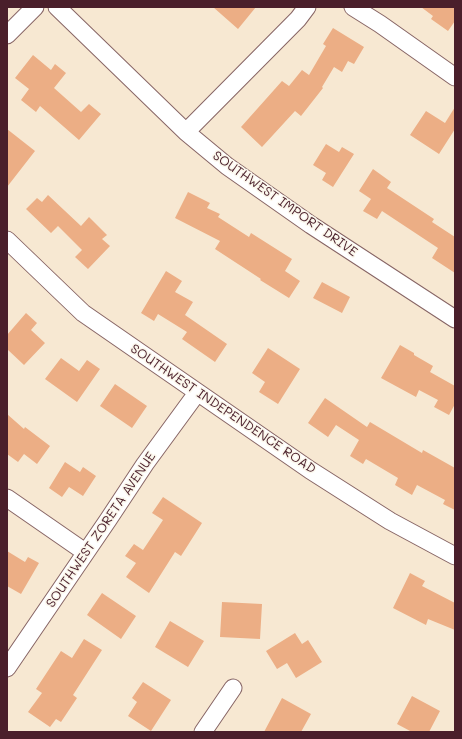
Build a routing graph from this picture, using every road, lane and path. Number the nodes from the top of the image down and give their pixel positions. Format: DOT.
graph roads {
  1 [pos="35,7"];
  2 [pos="57,7"];
  3 [pos="307,7"];
  4 [pos="353,7"];
  5 [pos="7,35"];
  6 [pos="455,77"];
  7 [pos="186,132"];
  8 [pos="7,240"];
  9 [pos="455,319"];
  10 [pos="197,392"];
  11 [pos="7,498"];
  12 [pos="85,552"];
  13 [pos="455,556"];
  14 [pos="7,668"];
  15 [pos="233,688"];
  16 [pos="203,732"];
  1 -- 5 [label="street"];
  2 -- 7 [label="street, SOUTHWEST IMPORT DRIVE"];
  3 -- 7 [label="street"];
  4 -- 6 [label="street"];
  7 -- 9 [label="street, SOUTHWEST IMPORT DRIVE"];
  8 -- 10 [label="street, SOUTHWEST INDEPENDENCE ROAD"];
  10 -- 12 [label="street, SOUTHWEST ZORETA AVENUE"];
  10 -- 13 [label="street, SOUTHWEST INDEPENDENCE ROAD"];
  11 -- 12 [label="street"];
  12 -- 14 [label="street, SOUTHWEST ZORETA AVENUE"];
  15 -- 16 [label="street"];
}
